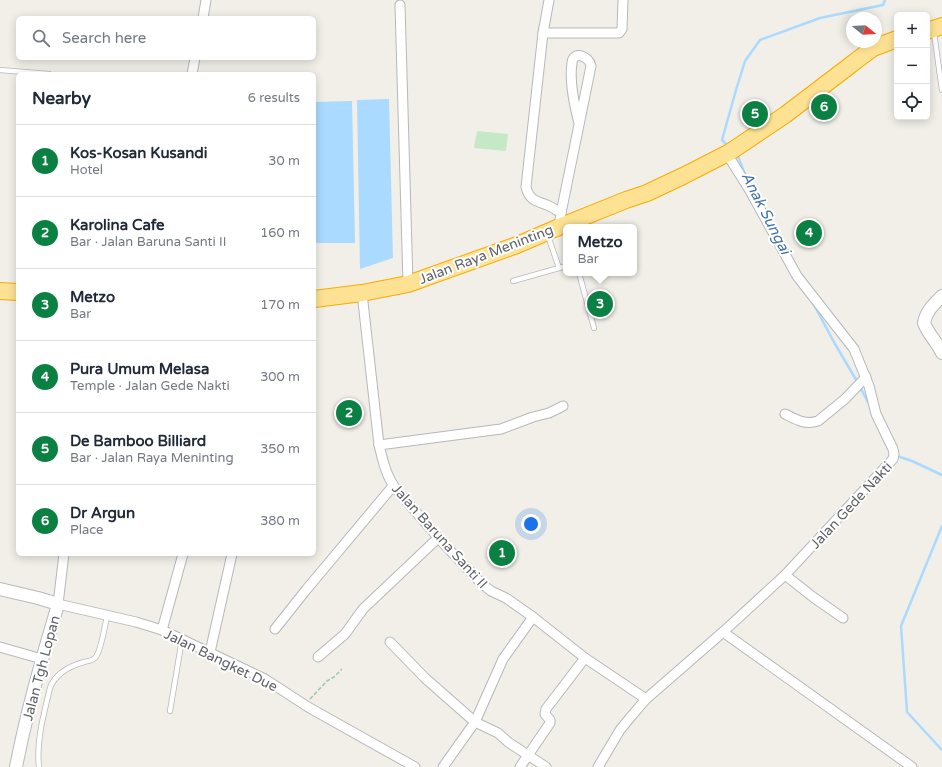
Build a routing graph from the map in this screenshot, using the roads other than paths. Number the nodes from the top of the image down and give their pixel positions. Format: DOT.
graph roads {
  1 [pos="206,0"];
  2 [pos="548,0"];
  3 [pos="623,0"];
  4 [pos="400,5"];
  5 [pos="203,16"];
  6 [pos="934,29"];
  7 [pos="543,33"];
  8 [pos="894,40"];
  9 [pos="195,60"];
  10 [pos="0,70"];
  11 [pos="24,72"];
  12 [pos="192,72"];
  13 [pos="942,90"];
  14 [pos="579,123"];
  15 [pos="733,150"];
  16 [pos="556,224"];
  17 [pos="563,267"];
  18 [pos="559,268"];
  19 [pos="580,276"];
  20 [pos="513,281"];
  21 [pos="408,284"];
  22 [pos="0,291"];
  23 [pos="16,292"];
  24 [pos="362,293"];
  25 [pos="942,296"];
  26 [pos="316,299"];
  27 [pos="594,328"];
  28 [pos="942,352"];
  29 [pos="861,382"];
  30 [pos="563,406"];
  31 [pos="785,414"];
  32 [pos="379,445"];
  33 [pos="393,486"];
  34 [pos="438,538"];
  35 [pos="64,556"];
  36 [pos="182,556"];
  37 [pos="232,556"];
  38 [pos="785,575"];
  39 [pos="0,589"];
  40 [pos="58,604"];
  41 [pos="107,616"];
  42 [pos="533,617"];
  43 [pos="843,618"];
  44 [pos="275,629"];
  45 [pos="162,630"];
  46 [pos="723,632"];
  47 [pos="182,639"];
  48 [pos="390,642"];
  49 [pos="0,647"];
  50 [pos="210,652"];
  51 [pos="318,657"];
  52 [pos="585,658"];
  53 [pos="42,659"];
  54 [pos="646,699"];
  55 [pos="170,711"];
  56 [pos="475,722"];
  57 [pos="529,755"];
  58 [pos="16,767"];
  59 [pos="39,767"];
  60 [pos="414,767"];
  61 [pos="443,767"];
  62 [pos="520,767"];
  63 [pos="546,767"];
  64 [pos="598,767"];
  65 [pos="912,767"];
  1 -- 5 [label="street"];
  2 -- 7 [label="street"];
  3 -- 7 [label="street"];
  4 -- 21 [label="street"];
  6 -- 13 [label="lane"];
  7 -- 16 [label="street"];
  8 -- 15 [label="highway, Jalan Raya Meninting"];
  9 -- 12 [label="street"];
  10 -- 11 [label="lane"];
  14 -- 14 [label="street"];
  14 -- 16 [label="street"];
  15 -- 16 [label="highway, Jalan Raya Meninting"];
  15 -- 29 [label="street, Jalan Gede Nakti"];
  16 -- 18 [label="lane"];
  16 -- 21 [label="highway, Jalan Raya Meninting"];
  17 -- 18 [label="lane"];
  18 -- 20 [label="lane"];
  19 -- 27 [label="lane"];
  21 -- 24 [label="highway, Jalan Raya Meninting"];
  22 -- 23 [label="highway"];
  24 -- 26 [label="highway, Jalan Raya Meninting"];
  24 -- 32 [label="street, Jalan Baruna Santi II"];
  25 -- 28 [label="street"];
  29 -- 31 [label="street"];
  29 -- 38 [label="street, Jalan Gede Nakti"];
  30 -- 32 [label="street"];
  32 -- 33 [label="street, Jalan Baruna Santi II"];
  33 -- 34 [label="street, Jalan Baruna Santi II"];
  33 -- 44 [label="street"];
  34 -- 42 [label="street, Jalan Baruna Santi II"];
  34 -- 51 [label="street"];
  35 -- 40 [label="street"];
  36 -- 45 [label="street"];
  37 -- 50 [label="street"];
  38 -- 43 [label="street"];
  38 -- 46 [label="street, Jalan Gede Nakti"];
  39 -- 40 [label="street, Jalan Tgh Lopan"];
  40 -- 41 [label="street, Jalan Bangket Due"];
  40 -- 53 [label="street, Jalan Tgh Lopan"];
  41 -- 45 [label="street, Jalan Bangket Due"];
  41 -- 59 [label="lane"];
  42 -- 52 [label="street, Jalan Baruna Santi II"];
  42 -- 56 [label="street"];
  45 -- 47 [label="street, Jalan Bangket Due"];
  46 -- 54 [label="street, Jalan Gede Nakti"];
  46 -- 65 [label="street"];
  47 -- 50 [label="street, Jalan Bangket Due"];
  47 -- 55 [label="lane"];
  48 -- 56 [label="street"];
  49 -- 53 [label="street"];
  50 -- 60 [label="street, Jalan Bangket Due"];
  52 -- 54 [label="street, Jalan Baruna Santi II"];
  52 -- 57 [label="street"];
  53 -- 58 [label="street, Jalan Tgh Lopan"];
  54 -- 64 [label="street, Jalan Gede Nakti"];
  56 -- 57 [label="street"];
  56 -- 61 [label="street"];
  57 -- 62 [label="street"];
  57 -- 63 [label="street"];
}
